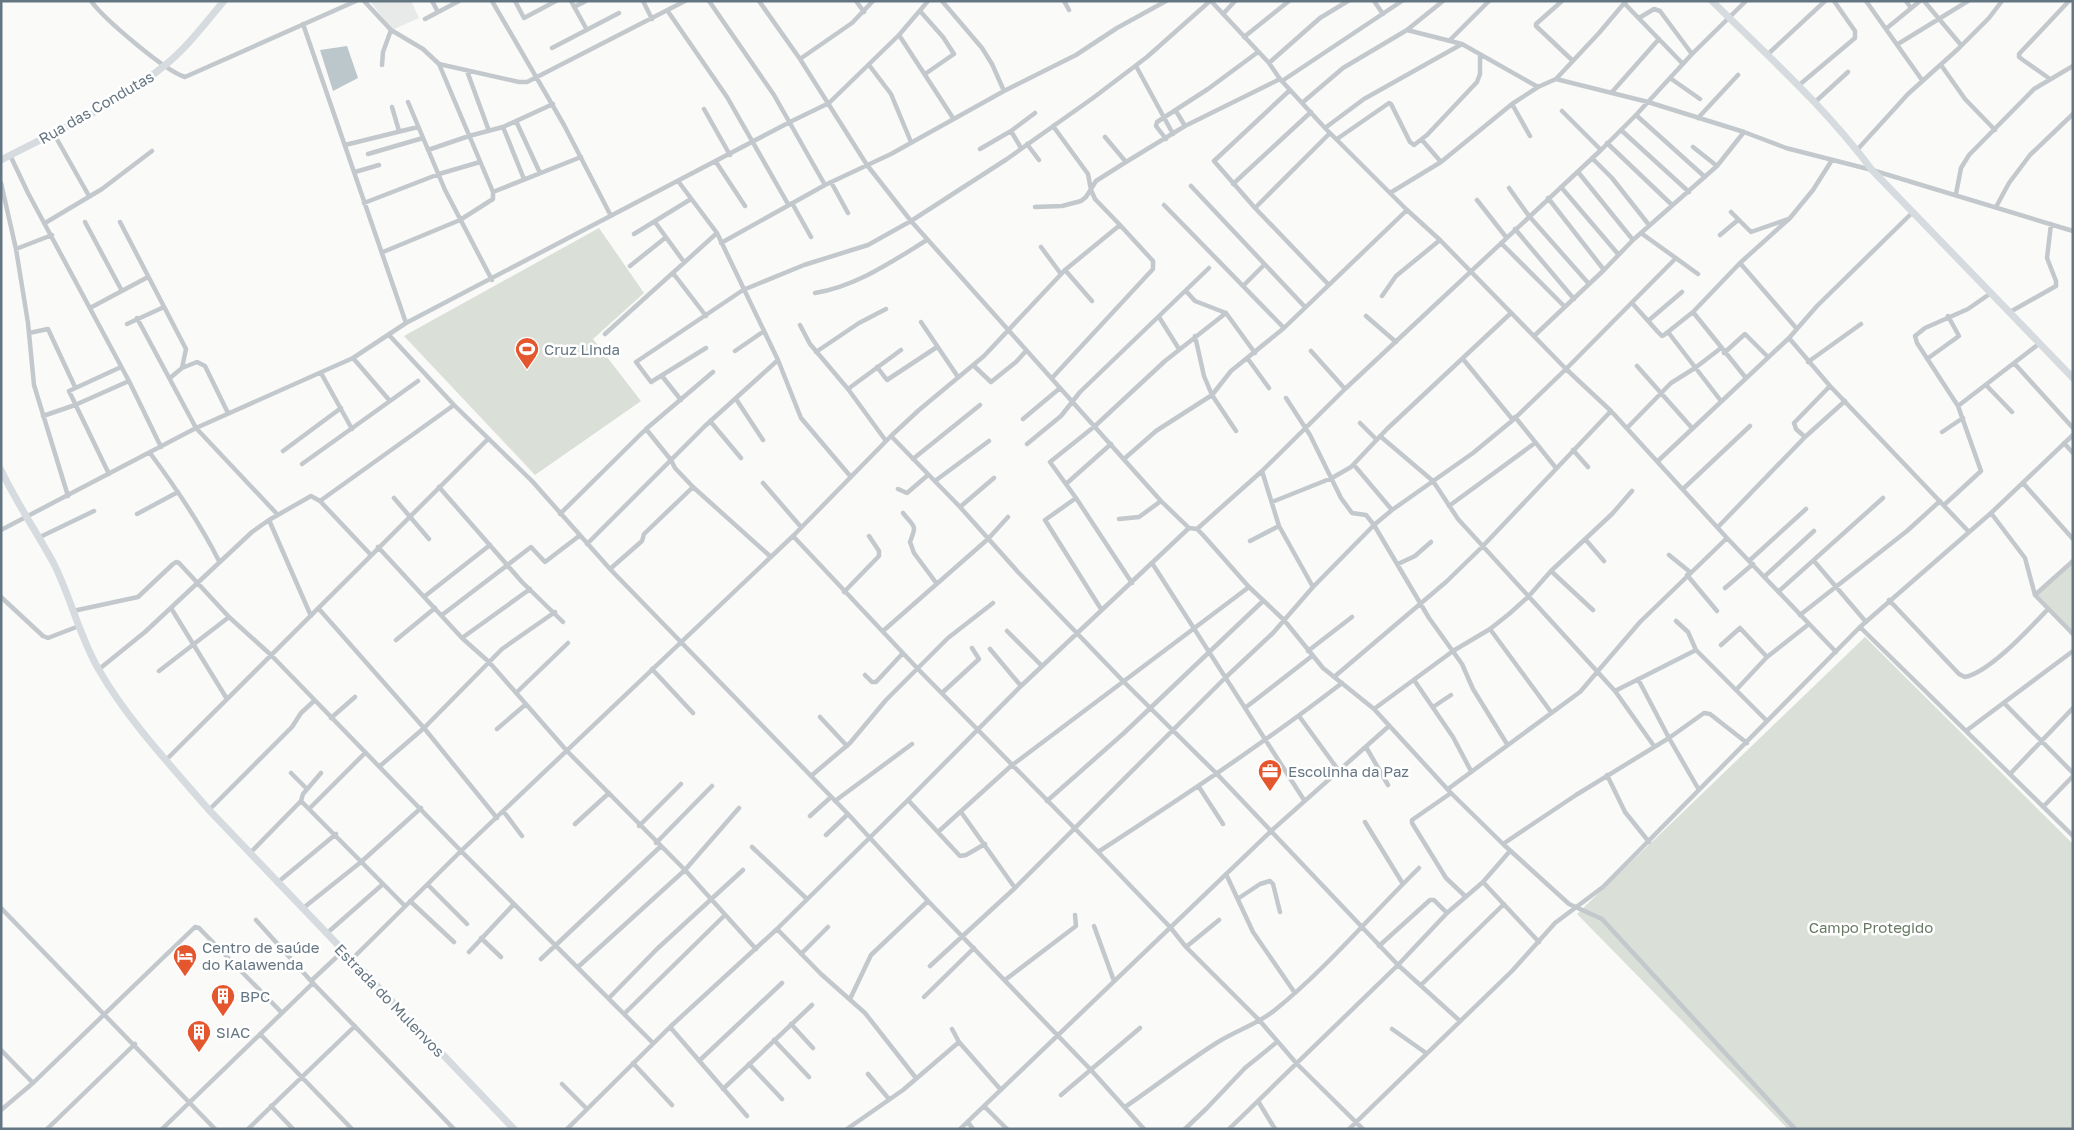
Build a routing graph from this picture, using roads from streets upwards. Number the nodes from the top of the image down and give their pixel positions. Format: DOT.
graph roads {
  1 [pos="91,1"];
  2 [pos="224,1"];
  3 [pos="342,1"];
  4 [pos="356,1"];
  5 [pos="364,1"];
  6 [pos="432,1"];
  7 [pos="492,1"];
  8 [pos="514,1"];
  9 [pos="541,1"];
  10 [pos="556,1"];
  11 [pos="571,1"];
  12 [pos="586,1"];
  13 [pos="643,1"];
  14 [pos="685,1"];
  15 [pos="709,1"];
  16 [pos="759,1"];
  17 [pos="856,1"];
  18 [pos="873,1"];
  19 [pos="928,1"];
  20 [pos="942,1"];
  21 [pos="1064,1"];
  22 [pos="1166,1"];
  23 [pos="1210,1"];
  24 [pos="1236,1"];
  25 [pos="1288,1"];
  26 [pos="1348,1"];
  27 [pos="1374,1"];
  28 [pos="1402,1"];
  29 [pos="1443,1"];
  30 [pos="1489,1"];
  31 [pos="1562,1"];
  32 [pos="1712,1"];
  33 [pos="1746,1"];
  34 [pos="1825,1"];
  35 [pos="1834,1"];
  36 [pos="1866,1"];
  37 [pos="1906,1"];
  38 [pos="1920,1"];
  39 [pos="1924,1"];
  40 [pos="1968,1"];
  41 [pos="2002,1"];
  42 [pos="457,2"];
  43 [pos="1625,2"];
  44 [pos="2069,2"];
  45 [pos="346,7"];
  46 [pos="574,7"];
  47 [pos="2073,7"];
  48 [pos="544,8"];
  49 [pos="1911,8"];
  50 [pos="667,10"];
  51 [pos="1069,10"];
  52 [pos="920,11"];
  53 [pos="438,12"];
  54 [pos="864,12"];
  55 [pos="619,13"];
  56 [pos="1223,14"];
  57 [pos="1383,14"];
  58 [pos="426,18"];
  59 [pos="1639,18"];
  60 [pos="1729,18"];
  61 [pos="652,19"];
  62 [pos="1939,20"];
  63 [pos="303,24"];
  64 [pos="1887,28"];
  65 [pos="391,30"];
  66 [pos="587,30"];
  67 [pos="1407,30"];
  68 [pos="899,35"];
  69 [pos="1244,37"];
  70 [pos="1659,39"];
  71 [pos="1450,40"];
  72 [pos="1462,44"];
  73 [pos="1898,44"];
  74 [pos="1961,45"];
  75 [pos="552,48"];
  76 [pos="1258,52"];
  77 [pos="1692,54"];
  78 [pos="1767,54"];
  79 [pos="1480,55"];
  80 [pos="800,59"];
  81 [pos="1269,62"];
  82 [pos="1573,62"];
  83 [pos="439,64"];
  84 [pos="1683,64"];
  85 [pos="1941,64"];
  86 [pos="382,65"];
  87 [pos="869,65"];
  88 [pos="165,66"];
  89 [pos="1136,66"];
  90 [pos="2073,66"];
  91 [pos="468,71"];
  92 [pos="1848,72"];
  93 [pos="925,74"];
  94 [pos="1738,75"];
  95 [pos="537,77"];
  96 [pos="1670,78"];
  97 [pos="1556,79"];
  98 [pos="2050,79"];
  99 [pos="1281,80"];
  100 [pos="1922,80"];
  101 [pos="1798,86"];
  102 [pos="1538,87"];
  103 [pos="1290,90"];
  104 [pos="1004,91"];
  105 [pos="1612,92"];
  106 [pos="1700,99"];
  107 [pos="408,102"];
  108 [pos="1648,102"];
  109 [pos="1302,103"];
  110 [pos="1814,103"];
  111 [pos="553,104"];
  112 [pos="829,104"];
  113 [pos="1512,104"];
  114 [pos="392,107"];
  115 [pos="704,109"];
  116 [pos="1176,111"];
  117 [pos="1562,111"];
  118 [pos="1311,112"];
  119 [pos="1036,113"];
  120 [pos="2073,114"];
  121 [pos="1636,115"];
  122 [pos="1165,117"];
  123 [pos="953,118"];
  124 [pos="1698,118"];
  125 [pos="516,121"];
  126 [pos="790,122"];
  127 [pos="1052,126"];
  128 [pos="1185,126"];
  129 [pos="418,127"];
  130 [pos="503,127"];
  131 [pos="1325,128"];
  132 [pos="489,130"];
  133 [pos="1621,130"];
  134 [pos="1995,130"];
  135 [pos="399,131"];
  136 [pos="1012,131"];
  137 [pos="1744,132"];
  138 [pos="1330,133"];
  139 [pos="54,134"];
  140 [pos="1173,134"];
  141 [pos="469,136"];
  142 [pos="1105,136"];
  143 [pos="1530,136"];
  144 [pos="423,138"];
  145 [pos="1166,139"];
  146 [pos="1337,139"];
  147 [pos="1422,140"];
  148 [pos="754,142"];
  149 [pos="911,142"];
  150 [pos="1607,143"];
  151 [pos="1027,144"];
  152 [pos="345,145"];
  153 [pos="1693,147"];
  154 [pos="1021,148"];
  155 [pos="980,149"];
  156 [pos="428,150"];
  157 [pos="1601,150"];
  158 [pos="1857,150"];
  159 [pos="152,151"];
  160 [pos="368,154"];
  161 [pos="730,154"];
  162 [pos="10,155"];
  163 [pos="581,156"];
  164 [pos="1592,158"];
  165 [pos="1,160"];
  166 [pos="1039,160"];
  167 [pos="1832,160"];
  168 [pos="480,162"];
  169 [pos="716,162"];
  170 [pos="1126,162"];
  171 [pos="1442,162"];
  172 [pos="379,164"];
  173 [pos="867,165"];
  174 [pos="1717,166"];
  175 [pos="1872,170"];
  176 [pos="355,172"];
  177 [pos="1578,172"];
  178 [pos="540,173"];
  179 [pos="439,174"];
  180 [pos="1705,177"];
  181 [pos="524,179"];
  182 [pos="678,181"];
  183 [pos="831,182"];
  184 [pos="1,183"];
  185 [pos="1233,184"];
  186 [pos="824,185"];
  187 [pos="1192,186"];
  188 [pos="1561,187"];
  189 [pos="1509,188"];
  190 [pos="1091,190"];
  191 [pos="493,192"];
  192 [pos="1390,192"];
  193 [pos="1689,192"];
  194 [pos="1956,194"];
  195 [pos="89,196"];
  196 [pos="1548,198"];
  197 [pos="691,199"];
  198 [pos="1477,200"];
  199 [pos="364,203"];
  200 [pos="790,204"];
  201 [pos="1164,205"];
  202 [pos="1672,205"];
  203 [pos="745,206"];
  204 [pos="1035,207"];
  205 [pos="1996,207"];
  206 [pos="1255,208"];
  207 [pos="1407,210"];
  208 [pos="1730,212"];
  209 [pos="1913,212"];
  210 [pos="848,213"];
  211 [pos="611,216"];
  212 [pos="1529,216"];
  213 [pos="1790,218"];
  214 [pos="460,220"];
  215 [pos="1738,220"];
  216 [pos="911,221"];
  217 [pos="45,222"];
  218 [pos="85,222"];
  219 [pos="120,222"];
  220 [pos="655,222"];
  221 [pos="2052,224"];
  222 [pos="1120,225"];
  223 [pos="1649,225"];
  224 [pos="1515,229"];
  225 [pos="2073,231"];
  226 [pos="717,233"];
  227 [pos="1641,233"];
  228 [pos="634,234"];
  229 [pos="52,235"];
  230 [pos="1720,235"];
  231 [pos="810,237"];
  232 [pos="1506,237"];
  233 [pos="665,238"];
  234 [pos="927,240"];
  235 [pos="1440,240"];
  236 [pos="1633,240"];
  237 [pos="721,243"];
  238 [pos="1500,243"];
  239 [pos="1041,247"];
  240 [pos="16,249"];
  241 [pos="383,252"];
  242 [pos="1618,254"];
  243 [pos="1676,258"];
  244 [pos="684,262"];
  245 [pos="1740,263"];
  246 [pos="1264,265"];
  247 [pos="630,266"];
  248 [pos="1209,268"];
  249 [pos="1065,270"];
  250 [pos="1604,270"];
  251 [pos="1471,272"];
  252 [pos="673,273"];
  253 [pos="1061,274"];
  254 [pos="1698,274"];
  255 [pos="148,277"];
  256 [pos="492,280"];
  257 [pos="1328,284"];
  258 [pos="1589,284"];
  259 [pos="1243,286"];
  260 [pos="743,290"];
  261 [pos="122,291"];
  262 [pos="1186,291"];
  263 [pos="1682,292"];
  264 [pos="815,293"];
  265 [pos="1991,293"];
  266 [pos="1382,296"];
  267 [pos="1574,298"];
  268 [pos="1092,301"];
  269 [pos="1632,303"];
  270 [pos="164,307"];
  271 [pos="1305,307"];
  272 [pos="1565,307"];
  273 [pos="90,308"];
  274 [pos="886,309"];
  275 [pos="1511,312"];
  276 [pos="1693,312"];
  277 [pos="2010,312"];
  278 [pos="1226,313"];
  279 [pos="706,316"];
  280 [pos="1366,316"];
  281 [pos="1948,316"];
  282 [pos="1159,317"];
  283 [pos="137,318"];
  284 [pos="1648,321"];
  285 [pos="920,322"];
  286 [pos="127,324"];
  287 [pos="406,324"];
  288 [pos="1861,324"];
  289 [pos="800,325"];
  290 [pos="1284,328"];
  291 [pos="1797,328"];
  292 [pos="764,330"];
  293 [pos="1008,332"];
  294 [pos="1668,332"];
  295 [pos="29,333"];
  296 [pos="605,334"];
  297 [pos="389,335"];
  298 [pos="1195,336"];
  299 [pos="1534,336"];
  300 [pos="1789,338"];
  301 [pos="1396,342"];
  302 [pos="2040,343"];
  303 [pos="937,347"];
  304 [pos="706,348"];
  305 [pos="1179,349"];
  306 [pos="901,350"];
  307 [pos="735,351"];
  308 [pos="1026,351"];
  309 [pos="1311,351"];
  310 [pos="1723,351"];
  311 [pos="816,352"];
  312 [pos="1255,353"];
  313 [pos="353,358"];
  314 [pos="1768,358"];
  315 [pos="1248,359"];
  316 [pos="1463,359"];
  317 [pos="1927,359"];
  318 [pos="778,360"];
  319 [pos="1808,362"];
  320 [pos="2014,363"];
  321 [pos="973,365"];
  322 [pos="1637,366"];
  323 [pos="121,367"];
  324 [pos="877,367"];
  325 [pos="182,368"];
  326 [pos="1695,368"];
  327 [pos="1566,369"];
  328 [pos="713,372"];
  329 [pos="321,374"];
  330 [pos="662,376"];
  331 [pos="958,377"];
  332 [pos="170,378"];
  333 [pos="1052,378"];
  334 [pos="1746,378"];
  335 [pos="2073,378"];
  336 [pos="129,381"];
  337 [pos="418,381"];
  338 [pos="1986,385"];
  339 [pos="1830,386"];
  340 [pos="75,387"];
  341 [pos="1060,388"];
  342 [pos="1269,388"];
  343 [pos="848,389"];
  344 [pos="1345,389"];
  345 [pos="1661,392"];
  346 [pos="1212,395"];
  347 [pos="1286,398"];
  348 [pos="736,399"];
  349 [pos="681,400"];
  350 [pos="390,401"];
  351 [pos="1721,401"];
  352 [pos="1845,401"];
  353 [pos="1073,402"];
  354 [pos="75,405"];
  355 [pos="454,405"];
  356 [pos="980,405"];
  357 [pos="1958,406"];
  358 [pos="340,408"];
  359 [pos="1611,410"];
  360 [pos="2012,412"];
  361 [pos="228,413"];
  362 [pos="43,416"];
  363 [pos="1514,418"];
  364 [pos="1963,418"];
  365 [pos="1023,419"];
  366 [pos="710,421"];
  367 [pos="1360,424"];
  368 [pos="1095,426"];
  369 [pos="1750,426"];
  370 [pos="196,428"];
  371 [pos="1306,428"];
  372 [pos="1627,428"];
  373 [pos="1692,428"];
  374 [pos="2073,428"];
  375 [pos="352,429"];
  376 [pos="646,429"];
  377 [pos="1236,431"];
  378 [pos="1942,432"];
  379 [pos="2073,435"];
  380 [pos="891,436"];
  381 [pos="1805,437"];
  382 [pos="1379,438"];
  383 [pos="488,439"];
  384 [pos="763,440"];
  385 [pos="886,441"];
  386 [pos="989,441"];
  387 [pos="1535,443"];
  388 [pos="2064,443"];
  389 [pos="1027,444"];
  390 [pos="1111,444"];
  391 [pos="161,447"];
  392 [pos="1573,450"];
  393 [pos="282,451"];
  394 [pos="2073,453"];
  395 [pos="150,454"];
  396 [pos="740,458"];
  397 [pos="671,460"];
  398 [pos="914,460"];
  399 [pos="1124,460"];
  400 [pos="1658,461"];
  401 [pos="302,464"];
  402 [pos="1354,464"];
  403 [pos="1556,468"];
  404 [pos="1588,468"];
  405 [pos="1,470"];
  406 [pos="1262,471"];
  407 [pos="110,474"];
  408 [pos="928,476"];
  409 [pos="851,477"];
  410 [pos="994,478"];
  411 [pos="1332,478"];
  412 [pos="935,481"];
  413 [pos="1433,481"];
  414 [pos="763,483"];
  415 [pos="2023,483"];
  416 [pos="1066,484"];
  417 [pos="439,486"];
  418 [pos="693,487"];
  419 [pos="898,489"];
  420 [pos="1683,489"];
  421 [pos="1632,491"];
  422 [pos="178,492"];
  423 [pos="68,496"];
  424 [pos="394,498"];
  425 [pos="1076,498"];
  426 [pos="1883,498"];
  427 [pos="1161,500"];
  428 [pos="320,501"];
  429 [pos="1272,502"];
  430 [pos="1942,503"];
  431 [pos="1449,506"];
  432 [pos="960,508"];
  433 [pos="1806,509"];
  434 [pos="1392,510"];
  435 [pos="94,511"];
  436 [pos="904,513"];
  437 [pos="1991,513"];
  438 [pos="137,514"];
  439 [pos="278,514"];
  440 [pos="560,514"];
  441 [pos="27,517"];
  442 [pos="409,517"];
  443 [pos="1008,517"];
  444 [pos="1119,519"];
  445 [pos="269,520"];
  446 [pos="1374,525"];
  447 [pos="1279,526"];
  448 [pos="802,527"];
  449 [pos="1718,527"];
  450 [pos="1189,528"];
  451 [pos="1197,529"];
  452 [pos="1,530"];
  453 [pos="1814,532"];
  454 [pos="1969,532"];
  455 [pos="579,536"];
  456 [pos="793,536"];
  457 [pos="869,536"];
  458 [pos="38,538"];
  459 [pos="1585,538"];
  460 [pos="1728,538"];
  461 [pos="429,539"];
  462 [pos="988,539"];
  463 [pos="2073,539"];
  464 [pos="1250,541"];
  465 [pos="1431,542"];
  466 [pos="587,544"];
  467 [pos="490,545"];
  468 [pos="378,547"];
  469 [pos="1482,547"];
  470 [pos="371,555"];
  471 [pos="1669,555"];
  472 [pos="770,557"];
  473 [pos="1604,561"];
  474 [pos="1814,561"];
  475 [pos="2073,561"];
  476 [pos="219,562"];
  477 [pos="1751,562"];
  478 [pos="1152,563"];
  479 [pos="1398,564"];
  480 [pos="507,565"];
  481 [pos="610,569"];
  482 [pos="1551,571"];
  483 [pos="1688,574"];
  484 [pos="1764,577"];
  485 [pos="197,583"];
  486 [pos="1132,583"];
  487 [pos="937,584"];
  488 [pos="1313,586"];
  489 [pos="1834,586"];
  490 [pos="1249,587"];
  491 [pos="1725,588"];
  492 [pos="530,589"];
  493 [pos="1778,591"];
  494 [pos="844,592"];
  495 [pos="2035,595"];
  496 [pos="425,596"];
  497 [pos="1,597"];
  498 [pos="1528,597"];
  499 [pos="1889,600"];
  500 [pos="1263,601"];
  501 [pos="993,603"];
  502 [pos="1421,604"];
  503 [pos="172,608"];
  504 [pos="435,608"];
  505 [pos="319,609"];
  506 [pos="1101,609"];
  507 [pos="2048,609"];
  508 [pos="1593,610"];
  509 [pos="1718,610"];
  510 [pos="73,611"];
  511 [pos="555,612"];
  512 [pos="442,615"];
  513 [pos="1800,615"];
  514 [pos="311,616"];
  515 [pos="230,617"];
  516 [pos="1352,617"];
  517 [pos="1284,620"];
  518 [pos="1676,621"];
  519 [pos="563,622"];
  520 [pos="1866,622"];
  521 [pos="1809,624"];
  522 [pos="78,626"];
  523 [pos="1860,627"];
  524 [pos="1193,629"];
  525 [pos="1490,629"];
  526 [pos="883,631"];
  527 [pos="1007,631"];
  528 [pos="1078,633"];
  529 [pos="2073,634"];
  530 [pos="462,638"];
  531 [pos="396,640"];
  532 [pos="681,642"];
  533 [pos="568,643"];
  534 [pos="1721,644"];
  535 [pos="194,646"];
  536 [pos="972,648"];
  537 [pos="990,649"];
  538 [pos="1696,650"];
  539 [pos="1308,651"];
  540 [pos="1453,651"];
  541 [pos="2073,651"];
  542 [pos="1836,652"];
  543 [pos="903,653"];
  544 [pos="1209,653"];
  545 [pos="271,656"];
  546 [pos="1312,656"];
  547 [pos="1767,657"];
  548 [pos="489,662"];
  549 [pos="1042,666"];
  550 [pos="916,668"];
  551 [pos="652,669"];
  552 [pos="98,670"];
  553 [pos="159,671"];
  554 [pos="1598,672"];
  555 [pos="865,675"];
  556 [pos="1334,677"];
  557 [pos="1225,678"];
  558 [pos="1638,678"];
  559 [pos="1414,680"];
  560 [pos="1123,682"];
  561 [pos="1342,683"];
  562 [pos="1021,686"];
  563 [pos="1736,690"];
  564 [pos="1614,691"];
  565 [pos="516,693"];
  566 [pos="942,694"];
  567 [pos="1451,695"];
  568 [pos="355,697"];
  569 [pos="227,698"];
  570 [pos="314,701"];
  571 [pos="2004,703"];
  572 [pos="525,705"];
  573 [pos="1434,707"];
  574 [pos="1150,708"];
  575 [pos="1245,708"];
  576 [pos="2073,708"];
  577 [pos="1374,709"];
  578 [pos="1551,712"];
  579 [pos="693,713"];
  580 [pos="1299,716"];
  581 [pos="820,717"];
  582 [pos="331,718"];
  583 [pos="1767,721"];
  584 [pos="1390,726"];
  585 [pos="424,728"];
  586 [pos="497,729"];
  587 [pos="977,729"];
  588 [pos="1173,730"];
  589 [pos="1966,731"];
  590 [pos="1669,738"];
  591 [pos="1265,739"];
  592 [pos="2041,741"];
  593 [pos="1747,742"];
  594 [pos="912,744"];
  595 [pos="1507,744"];
  596 [pos="847,746"];
  597 [pos="1366,746"];
  598 [pos="1654,746"];
  599 [pos="567,751"];
  600 [pos="365,753"];
  601 [pos="166,760"];
  602 [pos="380,766"];
  603 [pos="1012,766"];
  604 [pos="1339,771"];
  605 [pos="1471,771"];
  606 [pos="291,773"];
  607 [pos="322,773"];
  608 [pos="1218,774"];
  609 [pos="1608,774"];
  610 [pos="2010,774"];
  611 [pos="2073,775"];
  612 [pos="812,776"];
  613 [pos="681,784"];
  614 [pos="1388,785"];
  615 [pos="712,786"];
  616 [pos="1199,787"];
  617 [pos="307,789"];
  618 [pos="1699,790"];
  619 [pos="1450,791"];
  620 [pos="609,794"];
  621 [pos="833,799"];
  622 [pos="908,800"];
  623 [pos="1304,800"];
  624 [pos="301,801"];
  625 [pos="1047,801"];
  626 [pos="2043,807"];
  627 [pos="310,808"];
  628 [pos="421,808"];
  629 [pos="739,808"];
  630 [pos="209,810"];
  631 [pos="504,812"];
  632 [pos="962,812"];
  633 [pos="848,814"];
  634 [pos="810,816"];
  635 [pos="497,818"];
  636 [pos="1365,822"];
  637 [pos="575,824"];
  638 [pos="1224,824"];
  639 [pos="639,826"];
  640 [pos="1074,828"];
  641 [pos="1272,831"];
  642 [pos="938,832"];
  643 [pos="336,834"];
  644 [pos="826,835"];
  645 [pos="522,836"];
  646 [pos="2073,836"];
  647 [pos="870,838"];
  648 [pos="1649,842"];
  649 [pos="656,843"];
  650 [pos="985,844"];
  651 [pos="1503,844"];
  652 [pos="660,847"];
  653 [pos="752,847"];
  654 [pos="461,851"];
  655 [pos="1510,851"];
  656 [pos="1098,852"];
  657 [pos="250,854"];
  658 [pos="362,862"];
  659 [pos="1419,868"];
  660 [pos="685,870"];
  661 [pos="743,870"];
  662 [pos="1226,874"];
  663 [pos="1482,882"];
  664 [pos="277,883"];
  665 [pos="383,884"];
  666 [pos="1403,884"];
  667 [pos="428,885"];
  668 [pos="1015,888"];
  669 [pos="1465,896"];
  670 [pos="806,898"];
  671 [pos="1238,898"];
  672 [pos="712,900"];
  673 [pos="410,901"];
  674 [pos="928,901"];
  675 [pos="514,904"];
  676 [pos="1504,904"];
  677 [pos="405,906"];
  678 [pos="1,908"];
  679 [pos="1574,908"];
  680 [pos="302,909"];
  681 [pos="1280,912"];
  682 [pos="1447,913"];
  683 [pos="725,915"];
  684 [pos="1075,916"];
  685 [pos="256,920"];
  686 [pos="1219,920"];
  687 [pos="467,924"];
  688 [pos="1094,926"];
  689 [pos="1362,926"];
  690 [pos="828,927"];
  691 [pos="1170,927"];
  692 [pos="777,929"];
  693 [pos="326,934"];
  694 [pos="962,936"];
  695 [pos="481,938"];
  696 [pos="454,942"];
  697 [pos="1539,942"];
  698 [pos="556,946"];
  699 [pos="1379,946"];
  700 [pos="1186,947"];
  701 [pos="974,948"];
  702 [pos="756,949"];
  703 [pos="342,951"];
  704 [pos="469,952"];
  705 [pos="801,954"];
  706 [pos="501,957"];
  707 [pos="541,959"];
  708 [pos="351,960"];
  709 [pos="1398,965"];
  710 [pos="930,966"];
  711 [pos="578,967"];
  712 [pos="1005,980"];
  713 [pos="1114,981"];
  714 [pos="312,982"];
  715 [pos="782,983"];
  716 [pos="1421,985"];
  717 [pos="1295,993"];
  718 [pos="924,997"];
  719 [pos="609,998"];
  720 [pos="850,999"];
  721 [pos="812,1006"];
  722 [pos="104,1013"];
  723 [pos="282,1013"];
  724 [pos="624,1014"];
  725 [pos="1260,1021"];
  726 [pos="1460,1021"];
  727 [pos="791,1024"];
  728 [pos="355,1026"];
  729 [pos="670,1027"];
  730 [pos="1140,1028"];
  731 [pos="952,1029"];
  732 [pos="1392,1029"];
  733 [pos="260,1034"];
  734 [pos="1058,1035"];
  735 [pos="774,1040"];
  736 [pos="959,1042"];
  737 [pos="1277,1042"];
  738 [pos="134,1044"];
  739 [pos="653,1044"];
  740 [pos="812,1048"];
  741 [pos="1,1050"];
  742 [pos="1426,1053"];
  743 [pos="699,1061"];
  744 [pos="633,1063"];
  745 [pos="749,1064"];
  746 [pos="1298,1064"];
  747 [pos="1091,1070"];
  748 [pos="868,1074"];
  749 [pos="302,1077"];
  750 [pos="809,1077"];
  751 [pos="916,1078"];
  752 [pos="33,1083"];
  753 [pos="562,1084"];
  754 [pos="723,1089"];
  755 [pos="1001,1090"];
  756 [pos="1061,1095"];
  757 [pos="782,1099"];
  758 [pos="889,1099"];
  759 [pos="190,1102"];
  760 [pos="1258,1102"];
  761 [pos="672,1105"];
  762 [pos="271,1106"];
  763 [pos="984,1106"];
  764 [pos="1125,1108"];
  765 [pos="587,1109"];
  766 [pos="1,1110"];
  767 [pos="748,1116"];
  768 [pos="968,1122"];
  769 [pos="1356,1122"];
  770 [pos="47,1129"];
  771 [pos="162,1129"];
  772 [pos="214,1129"];
  773 [pos="248,1129"];
  774 [pos="293,1129"];
  775 [pos="352,1129"];
  776 [pos="454,1129"];
  777 [pos="514,1129"];
  778 [pos="568,1129"];
  779 [pos="847,1129"];
  780 [pos="960,1129"];
  781 [pos="973,1129"];
  782 [pos="1007,1129"];
  783 [pos="1144,1129"];
  784 [pos="1185,1129"];
  785 [pos="1229,1129"];
  786 [pos="1275,1129"];
  787 [pos="1349,1129"];
  788 [pos="1363,1129"];
  789 [pos="1795,1129"];
  1 -- 88 [label="street"];
  2 -- 88 [label="street, Rua das Condutas"];
  3 -- 45 [label="street"];
  4 -- 45 [label="street"];
  5 -- 65 [label="street"];
  6 -- 53 [label="street"];
  7 -- 95 [label="street"];
  8 -- 48 [label="street"];
  9 -- 48 [label="street"];
  10 -- 48 [label="street"];
  11 -- 46 [label="street"];
  12 -- 46 [label="street"];
  13 -- 61 [label="street"];
  14 -- 50 [label="street"];
  15 -- 126 [label="street"];
  16 -- 80 [label="street"];
  17 -- 54 [label="street"];
  18 -- 54 [label="street"];
  19 -- 52 [label="street"];
  20 -- 104 [label="street"];
  21 -- 51 [label="street"];
  22 -- 104 [label="street"];
  23 -- 56 [label="street"];
  23 -- 89 [label="street"];
  24 -- 56 [label="street"];
  25 -- 69 [label="street"];
  26 -- 81 [label="street"];
  27 -- 57 [label="street"];
  28 -- 57 [label="street"];
  29 -- 67 [label="street"];
  30 -- 71 [label="street"];
  31 -- 82 [label="street"];
  32 -- 60 [label="street"];
  33 -- 60 [label="street"];
  34 -- 78 [label="street"];
  35 -- 101 [label="street"];
  36 -- 64 [label="street"];
  37 -- 49 [label="street"];
  38 -- 49 [label="street"];
  39 -- 62 [label="street"];
  40 -- 62 [label="street"];
  41 -- 74 [label="street"];
  42 -- 53 [label="street"];
  43 -- 59 [label="street"];
  43 -- 82 [label="street"];
  44 -- 47 [label="street"];
  44 -- 98 [label="street"];
  45 -- 63 [label="street"];
  46 -- 66 [label="street"];
  49 -- 64 [label="street"];
  50 -- 61 [label="street"];
  50 -- 148 [label="street"];
  52 -- 68 [label="street"];
  52 -- 93 [label="street"];
  53 -- 58 [label="street"];
  54 -- 80 [label="street"];
  55 -- 66 [label="street"];
  56 -- 69 [label="street"];
  57 -- 99 [label="street"];
  59 -- 70 [label="street"];
  59 -- 77 [label="street"];
  60 -- 77 [label="street"];
  60 -- 78 [label="street"];
  61 -- 95 [label="street"];
  62 -- 73 [label="street"];
  62 -- 74 [label="street"];
  63 -- 88 [label="street"];
  63 -- 152 [label="street"];
  64 -- 73 [label="street"];
  65 -- 83 [label="street"];
  65 -- 86 [label="street"];
  66 -- 75 [label="street"];
  67 -- 71 [label="street"];
  67 -- 109 [label="street"];
  68 -- 87 [label="street"];
  68 -- 93 [label="street"];
  69 -- 76 [label="street"];
  70 -- 84 [label="street"];
  70 -- 105 [label="street"];
  71 -- 72 [label="street"];
  72 -- 79 [label="street"];
  72 -- 131 [label="street"];
  73 -- 100 [label="street"];
  74 -- 85 [label="street"];
  76 -- 81 [label="street"];
  76 -- 116 [label="street"];
  77 -- 84 [label="street"];
  78 -- 101 [label="street"];
  79 -- 102 [label="street"];
  79 -- 147 [label="street"];
  80 -- 112 [label="street"];
  81 -- 99 [label="street"];
  82 -- 97 [label="street"];
  83 -- 91 [label="street"];
  83 -- 141 [label="street"];
  84 -- 96 [label="street"];
  85 -- 100 [label="street"];
  85 -- 134 [label="street"];
  87 -- 112 [label="street"];
  87 -- 149 [label="street"];
  88 -- 139 [label="street, Rua das Condutas"];
  89 -- 122 [label="street"];
  89 -- 127 [label="street"];
  90 -- 98 [label="street"];
  91 -- 95 [label="street"];
  91 -- 132 [label="street"];
  92 -- 110 [label="street"];
  93 -- 123 [label="street"];
  94 -- 124 [label="street"];
  95 -- 111 [label="street"];
  96 -- 106 [label="street"];
  96 -- 108 [label="street"];
  97 -- 102 [label="street"];
  97 -- 105 [label="street"];
  98 -- 134 [label="street"];
  99 -- 103 [label="street"];
  99 -- 128 [label="street"];
  100 -- 158 [label="street"];
  101 -- 110 [label="street"];
  102 -- 113 [label="street"];
  103 -- 109 [label="street"];
  103 -- 185 [label="street"];
  104 -- 123 [label="street"];
  105 -- 108 [label="street"];
  107 -- 129 [label="street"];
  108 -- 121 [label="street"];
  108 -- 124 [label="street"];
  109 -- 118 [label="street"];
  110 -- 158 [label="street"];
  111 -- 125 [label="street"];
  111 -- 163 [label="street"];
  112 -- 126 [label="street"];
  112 -- 173 [label="street"];
  113 -- 143 [label="street"];
  113 -- 171 [label="street"];
  114 -- 135 [label="street"];
  115 -- 161 [label="street"];
  116 -- 122 [label="street"];
  116 -- 128 [label="street"];
  117 -- 157 [label="street"];
  118 -- 131 [label="street"];
  118 -- 185 [label="street"];
  119 -- 136 [label="street"];
  120 -- 205 [label="street"];
  121 -- 133 [label="street"];
  121 -- 180 [label="street"];
  122 -- 140 [label="street"];
  122 -- 145 [label="street"];
  123 -- 149 [label="street"];
  124 -- 137 [label="street"];
  125 -- 130 [label="street"];
  125 -- 178 [label="street"];
  126 -- 148 [label="street"];
  126 -- 186 [label="street"];
  127 -- 151 [label="street"];
  127 -- 190 [label="street"];
  128 -- 140 [label="street"];
  129 -- 135 [label="street"];
  129 -- 144 [label="street"];
  130 -- 132 [label="street"];
  130 -- 181 [label="street"];
  131 -- 138 [label="street"];
  132 -- 141 [label="street"];
  133 -- 150 [label="street"];
  133 -- 193 [label="street"];
  134 -- 194 [label="street"];
  135 -- 152 [label="street"];
  136 -- 154 [label="street"];
  136 -- 155 [label="street"];
  137 -- 167 [label="street"];
  137 -- 174 [label="street"];
  138 -- 146 [label="street"];
  138 -- 206 [label="street"];
  139 -- 162 [label="street, Rua das Condutas"];
  139 -- 195 [label="street"];
  140 -- 145 [label="street"];
  141 -- 156 [label="street"];
  141 -- 168 [label="street"];
  142 -- 170 [label="street"];
  144 -- 156 [label="street"];
  144 -- 160 [label="street"];
  145 -- 170 [label="street"];
  146 -- 147 [label="street"];
  146 -- 192 [label="street"];
  147 -- 171 [label="street"];
  148 -- 161 [label="street"];
  148 -- 200 [label="street"];
  149 -- 173 [label="street"];
  150 -- 157 [label="street"];
  150 -- 202 [label="street"];
  151 -- 154 [label="street"];
  151 -- 166 [label="street"];
  152 -- 176 [label="street"];
  153 -- 174 [label="street"];
  154 -- 216 [label="street"];
  156 -- 179 [label="street"];
  157 -- 164 [label="street"];
  158 -- 175 [label="street"];
  159 -- 195 [label="street"];
  161 -- 169 [label="street"];
  162 -- 165 [label="street, Rua das Condutas"];
  162 -- 217 [label="street"];
  163 -- 178 [label="street"];
  163 -- 211 [label="street"];
  164 -- 177 [label="street"];
  164 -- 223 [label="street"];
  167 -- 175 [label="street"];
  167 -- 213 [label="street"];
  168 -- 179 [label="street"];
  168 -- 191 [label="street"];
  169 -- 182 [label="street"];
  169 -- 203 [label="street"];
  170 -- 190 [label="street"];
  171 -- 192 [label="street"];
  172 -- 176 [label="street"];
  173 -- 183 [label="street"];
  173 -- 216 [label="street"];
  174 -- 180 [label="street"];
  175 -- 194 [label="street"];
  175 -- 209 [label="street"];
  176 -- 199 [label="street"];
  177 -- 188 [label="street"];
  177 -- 236 [label="street"];
  178 -- 181 [label="street"];
  179 -- 199 [label="street"];
  179 -- 214 [label="street"];
  180 -- 193 [label="street"];
  181 -- 191 [label="street"];
  182 -- 197 [label="street"];
  182 -- 211 [label="street"];
  183 -- 186 [label="street"];
  183 -- 210 [label="street"];
  184 -- 240 [label="street"];
  185 -- 206 [label="street"];
  186 -- 200 [label="street"];
  187 -- 246 [label="street"];
  188 -- 196 [label="street"];
  188 -- 242 [label="street"];
  189 -- 212 [label="street"];
  190 -- 204 [label="street"];
  190 -- 222 [label="street"];
  191 -- 214 [label="street"];
  192 -- 207 [label="street"];
  193 -- 202 [label="street"];
  194 -- 205 [label="street"];
  195 -- 217 [label="street"];
  196 -- 212 [label="street"];
  196 -- 250 [label="street"];
  197 -- 220 [label="street"];
  197 -- 226 [label="street"];
  198 -- 232 [label="street"];
  199 -- 241 [label="street"];
  200 -- 231 [label="street"];
  200 -- 237 [label="street"];
  201 -- 259 [label="street"];
  202 -- 223 [label="street"];
  205 -- 221 [label="street"];
  206 -- 257 [label="street"];
  207 -- 235 [label="street"];
  207 -- 257 [label="street"];
  208 -- 215 [label="street"];
  209 -- 265 [label="street"];
  209 -- 291 [label="street"];
  211 -- 256 [label="street"];
  212 -- 224 [label="street"];
  212 -- 258 [label="street"];
  213 -- 215 [label="street"];
  213 -- 245 [label="street"];
  214 -- 241 [label="street"];
  214 -- 256 [label="street"];
  215 -- 230 [label="street"];
  216 -- 234 [label="street"];
  216 -- 260 [label="street"];
  217 -- 229 [label="street"];
  218 -- 261 [label="street"];
  219 -- 255 [label="street"];
  220 -- 228 [label="street"];
  220 -- 233 [label="street"];
  221 -- 225 [label="street"];
  221 -- 277 [label="street"];
  222 -- 249 [label="street"];
  222 -- 333 [label="street"];
  223 -- 227 [label="street"];
  224 -- 232 [label="street"];
  224 -- 267 [label="street"];
  226 -- 237 [label="street"];
  226 -- 244 [label="street"];
  227 -- 236 [label="street"];
  227 -- 243 [label="street"];
  229 -- 240 [label="street"];
  229 -- 273 [label="street"];
  232 -- 238 [label="street"];
  233 -- 244 [label="street"];
  233 -- 247 [label="street"];
  234 -- 264 [label="street"];
  234 -- 293 [label="street"];
  235 -- 251 [label="street"];
  235 -- 266 [label="street"];
  236 -- 242 [label="street"];
  237 -- 260 [label="street"];
  238 -- 251 [label="street"];
  238 -- 272 [label="street"];
  239 -- 253 [label="street"];
  240 -- 295 [label="street"];
  241 -- 287 [label="street"];
  242 -- 250 [label="street"];
  243 -- 254 [label="street"];
  243 -- 269 [label="street"];
  244 -- 252 [label="street"];
  245 -- 276 [label="street"];
  245 -- 291 [label="street"];
  246 -- 259 [label="street"];
  246 -- 271 [label="street"];
  248 -- 262 [label="street"];
  249 -- 253 [label="street"];
  249 -- 268 [label="street"];
  250 -- 258 [label="street"];
  251 -- 275 [label="street"];
  251 -- 301 [label="street"];
  252 -- 279 [label="street"];
  252 -- 296 [label="street"];
  253 -- 293 [label="street"];
  255 -- 261 [label="street"];
  255 -- 270 [label="street"];
  256 -- 287 [label="street"];
  257 -- 271 [label="street"];
  258 -- 267 [label="street"];
  259 -- 290 [label="street"];
  260 -- 279 [label="street"];
  260 -- 292 [label="street"];
  261 -- 273 [label="street"];
  262 -- 278 [label="street"];
  262 -- 282 [label="street"];
  263 -- 284 [label="street"];
  265 -- 277 [label="street"];
  265 -- 281 [label="street"];
  267 -- 272 [label="street"];
  269 -- 284 [label="street"];
  269 -- 327 [label="street"];
  270 -- 283 [label="street"];
  270 -- 325 [label="street"];
  271 -- 290 [label="street"];
  272 -- 299 [label="street"];
  273 -- 323 [label="street"];
  274 -- 311 [label="street"];
  275 -- 299 [label="street"];
  275 -- 316 [label="street"];
  276 -- 294 [label="street"];
  276 -- 310 [label="street"];
  277 -- 302 [label="street"];
  278 -- 298 [label="street"];
  278 -- 312 [label="street"];
  279 -- 330 [label="street"];
  280 -- 301 [label="street"];
  281 -- 317 [label="street"];
  281 -- 317 [label="street"];
  282 -- 305 [label="street"];
  282 -- 353 [label="street"];
  283 -- 286 [label="street"];
  283 -- 332 [label="street"];
  284 -- 294 [label="street"];
  285 -- 303 [label="street"];
  287 -- 297 [label="street"];
  288 -- 319 [label="street"];
  289 -- 311 [label="street"];
  290 -- 312 [label="street"];
  291 -- 300 [label="street"];
  292 -- 307 [label="street"];
  292 -- 318 [label="street"];
  293 -- 308 [label="street"];
  293 -- 321 [label="street"];
  294 -- 326 [label="street"];
  295 -- 340 [label="street"];
  295 -- 362 [label="street"];
  297 -- 313 [label="street"];
  297 -- 355 [label="street"];
  298 -- 305 [label="street"];
  298 -- 346 [label="street"];
  299 -- 327 [label="street"];
  300 -- 314 [label="street"];
  300 -- 319 [label="street"];
  301 -- 344 [label="street"];
  302 -- 320 [label="street"];
  302 -- 335 [label="street"];
  303 -- 324 [label="street"];
  303 -- 331 [label="street"];
  304 -- 330 [label="street"];
  305 -- 368 [label="street"];
  306 -- 324 [label="street"];
  308 -- 321 [label="street"];
  308 -- 333 [label="street"];
  309 -- 344 [label="street"];
  310 -- 314 [label="street"];
  310 -- 326 [label="street"];
  310 -- 334 [label="street"];
  311 -- 343 [label="street"];
  312 -- 315 [label="street"];
  313 -- 329 [label="street"];
  313 -- 350 [label="street"];
  314 -- 334 [label="street"];
  315 -- 342 [label="street"];
  315 -- 346 [label="street"];
  316 -- 363 [label="street"];
  316 -- 382 [label="street"];
  317 -- 357 [label="street"];
  318 -- 348 [label="street"];
  318 -- 409 [label="street"];
  319 -- 339 [label="street"];
  320 -- 338 [label="street"];
  320 -- 374 [label="street"];
  321 -- 331 [label="street"];
  322 -- 345 [label="street"];
  323 -- 336 [label="street"];
  323 -- 340 [label="street"];
  324 -- 343 [label="street"];
  325 -- 332 [label="street"];
  325 -- 361 [label="street"];
  326 -- 345 [label="street"];
  326 -- 351 [label="street"];
  327 -- 359 [label="street"];
  327 -- 363 [label="street"];
  328 -- 349 [label="street"];
  329 -- 358 [label="street"];
  329 -- 361 [label="street"];
  330 -- 349 [label="street"];
  331 -- 380 [label="street"];
  332 -- 370 [label="street"];
  333 -- 341 [label="street"];
  334 -- 351 [label="street"];
  336 -- 354 [label="street"];
  336 -- 391 [label="street"];
  337 -- 350 [label="street"];
  338 -- 357 [label="street"];
  338 -- 360 [label="street"];
  339 -- 352 [label="street"];
  339 -- 381 [label="street"];
  340 -- 354 [label="street"];
  341 -- 353 [label="street"];
  341 -- 365 [label="street"];
  343 -- 385 [label="street"];
  344 -- 371 [label="street"];
  345 -- 372 [label="street"];
  345 -- 373 [label="street"];
  346 -- 377 [label="street"];
  346 -- 399 [label="street"];
  347 -- 371 [label="street"];
  348 -- 366 [label="street"];
  348 -- 384 [label="street"];
  349 -- 376 [label="street"];
  350 -- 375 [label="street"];
  351 -- 373 [label="street"];
  352 -- 381 [label="street"];
  352 -- 430 [label="street"];
  353 -- 368 [label="street"];
  353 -- 389 [label="street"];
  354 -- 362 [label="street"];
  354 -- 407 [label="street"];
  355 -- 383 [label="street"];
  355 -- 428 [label="street"];
  356 -- 398 [label="street"];
  357 -- 364 [label="street"];
  358 -- 375 [label="street"];
  358 -- 393 [label="street"];
  359 -- 372 [label="street"];
  359 -- 392 [label="street"];
  361 -- 370 [label="street"];
  362 -- 423 [label="street"];
  363 -- 387 [label="street"];
  363 -- 413 [label="street"];
  364 -- 378 [label="street"];
  364 -- 430 [label="street"];
  366 -- 396 [label="street"];
  366 -- 397 [label="street"];
  367 -- 382 [label="street"];
  368 -- 390 [label="street"];
  368 -- 416 [label="street"];
  369 -- 420 [label="street"];
  370 -- 391 [label="street"];
  370 -- 439 [label="street"];
  371 -- 406 [label="street"];
  371 -- 411 [label="street"];
  372 -- 400 [label="street"];
  373 -- 400 [label="street"];
  375 -- 401 [label="street"];
  376 -- 397 [label="street"];
  376 -- 440 [label="street"];
  379 -- 388 [label="street"];
  380 -- 385 [label="street"];
  380 -- 398 [label="street"];
  381 -- 449 [label="street"];
  382 -- 402 [label="street"];
  382 -- 413 [label="street"];
  383 -- 417 [label="street"];
  383 -- 440 [label="street"];
  385 -- 409 [label="street"];
  386 -- 412 [label="street"];
  387 -- 403 [label="street"];
  387 -- 431 [label="street"];
  388 -- 394 [label="street"];
  388 -- 415 [label="street"];
  390 -- 399 [label="street"];
  390 -- 416 [label="street"];
  391 -- 395 [label="street"];
  392 -- 403 [label="street"];
  392 -- 404 [label="street"];
  395 -- 407 [label="street"];
  395 -- 422 [label="street"];
  397 -- 418 [label="street"];
  397 -- 466 [label="street"];
  398 -- 408 [label="street"];
  399 -- 427 [label="street"];
  400 -- 420 [label="street"];
  402 -- 411 [label="street"];
  402 -- 434 [label="street"];
  403 -- 469 [label="street"];
  405 -- 441 [label="street, Estrada do Mulenvos"];
  406 -- 429 [label="street"];
  406 -- 451 [label="street"];
  407 -- 423 [label="street"];
  408 -- 412 [label="street"];
  408 -- 419 [label="street"];
  409 -- 448 [label="street"];
  410 -- 432 [label="street"];
  411 -- 429 [label="street"];
  411 -- 446 [label="street"];
  412 -- 432 [label="street"];
  413 -- 431 [label="street"];
  413 -- 434 [label="street"];
  414 -- 448 [label="street"];
  415 -- 437 [label="street"];
  415 -- 463 [label="street"];
  416 -- 425 [label="street"];
  417 -- 442 [label="street"];
  417 -- 467 [label="street"];
  418 -- 472 [label="street"];
  418 -- 481 [label="street"];
  420 -- 449 [label="street"];
  421 -- 459 [label="street"];
  422 -- 438 [label="street"];
  422 -- 476 [label="street"];
  423 -- 441 [label="street"];
  424 -- 442 [label="street"];
  425 -- 486 [label="street"];
  425 -- 506 [label="street"];
  426 -- 474 [label="street"];
  427 -- 444 [label="street"];
  427 -- 450 [label="street"];
  428 -- 439 [label="street"];
  428 -- 470 [label="street"];
  429 -- 447 [label="street"];
  430 -- 454 [label="street"];
  430 -- 489 [label="street"];
  431 -- 469 [label="street"];
  432 -- 462 [label="street"];
  433 -- 477 [label="street"];
  434 -- 446 [label="street"];
  435 -- 458 [label="street"];
  436 -- 487 [label="street"];
  437 -- 454 [label="street"];
  437 -- 495 [label="street"];
  439 -- 445 [label="street"];
  440 -- 455 [label="street"];
  441 -- 452 [label="street"];
  441 -- 458 [label="street, Estrada do Mulenvos"];
  442 -- 461 [label="street"];
  442 -- 468 [label="street"];
  443 -- 462 [label="street"];
  445 -- 476 [label="street"];
  445 -- 514 [label="street"];
  446 -- 479 [label="street"];
  446 -- 488 [label="street"];
  447 -- 464 [label="street"];
  447 -- 488 [label="street"];
  448 -- 456 [label="street"];
  449 -- 460 [label="street"];
  450 -- 451 [label="street"];
  450 -- 478 [label="street"];
  451 -- 490 [label="street"];
  453 -- 484 [label="street"];
  454 -- 499 [label="street"];
  455 -- 466 [label="street"];
  455 -- 480 [label="street"];
  456 -- 472 [label="street"];
  456 -- 494 [label="street"];
  457 -- 494 [label="street"];
  458 -- 510 [label="street, Estrada do Mulenvos"];
  459 -- 473 [label="street"];
  459 -- 482 [label="street"];
  460 -- 477 [label="street"];
  460 -- 483 [label="street"];
  462 -- 487 [label="street"];
  462 -- 528 [label="street"];
  465 -- 479 [label="street"];
  466 -- 481 [label="street"];
  467 -- 480 [label="street"];
  467 -- 496 [label="street"];
  468 -- 470 [label="street"];
  468 -- 496 [label="street"];
  469 -- 498 [label="street"];
  469 -- 502 [label="street"];
  470 -- 505 [label="street"];
  471 -- 483 [label="street"];
  472 -- 532 [label="street"];
  474 -- 489 [label="street"];
  474 -- 493 [label="street"];
  475 -- 495 [label="street"];
  476 -- 485 [label="street"];
  477 -- 484 [label="street"];
  477 -- 491 [label="street"];
  478 -- 486 [label="street"];
  478 -- 524 [label="street"];
  479 -- 502 [label="street"];
  480 -- 492 [label="street"];
  480 -- 512 [label="street"];
  481 -- 532 [label="street"];
  482 -- 498 [label="street"];
  482 -- 508 [label="street"];
  483 -- 509 [label="street"];
  483 -- 554 [label="street"];
  484 -- 493 [label="street"];
  485 -- 503 [label="street"];
  485 -- 510 [label="street"];
  485 -- 515 [label="street"];
  486 -- 506 [label="street"];
  487 -- 526 [label="street"];
  488 -- 517 [label="street"];
  489 -- 513 [label="street"];
  489 -- 520 [label="street"];
  490 -- 500 [label="street"];
  490 -- 524 [label="street"];
  492 -- 511 [label="street"];
  492 -- 530 [label="street"];
  493 -- 513 [label="street"];
  494 -- 526 [label="street"];
  495 -- 507 [label="street"];
  496 -- 504 [label="street"];
  497 -- 522 [label="street"];
  498 -- 525 [label="street"];
  498 -- 554 [label="street"];
  499 -- 507 [label="street"];
  499 -- 520 [label="street"];
  500 -- 517 [label="street"];
  500 -- 544 [label="street"];
  501 -- 550 [label="street"];
  502 -- 540 [label="street"];
  502 -- 556 [label="street"];
  503 -- 535 [label="street"];
  503 -- 552 [label="street"];
  504 -- 512 [label="street"];
  504 -- 531 [label="street"];
  505 -- 514 [label="street"];
  505 -- 585 [label="street"];
  506 -- 528 [label="street"];
  507 -- 529 [label="street"];
  510 -- 522 [label="street, Estrada do Mulenvos"];
  511 -- 519 [label="street"];
  511 -- 548 [label="street"];
  512 -- 530 [label="street"];
  513 -- 521 [label="street"];
  514 -- 545 [label="street"];
  515 -- 535 [label="street"];
  515 -- 545 [label="street"];
  516 -- 539 [label="street"];
  517 -- 539 [label="street"];
  517 -- 557 [label="street"];
  518 -- 538 [label="street"];
  520 -- 523 [label="street"];
  521 -- 542 [label="street"];
  521 -- 547 [label="street"];
  522 -- 552 [label="street, Estrada do Mulenvos"];
  523 -- 542 [label="street"];
  523 -- 589 [label="street"];
  524 -- 544 [label="street"];
  524 -- 560 [label="street"];
  525 -- 540 [label="street"];
  525 -- 578 [label="street"];
  526 -- 543 [label="street"];
  527 -- 549 [label="street"];
  528 -- 549 [label="street"];
  528 -- 560 [label="street"];
  530 -- 548 [label="street"];
  532 -- 551 [label="street"];
  532 -- 612 [label="street"];
  533 -- 565 [label="street"];
  534 -- 547 [label="street"];
  535 -- 553 [label="street"];
  535 -- 569 [label="street"];
  536 -- 566 [label="street"];
  537 -- 562 [label="street"];
  538 -- 558 [label="street"];
  538 -- 563 [label="street"];
  539 -- 546 [label="street"];
  540 -- 559 [label="street"];
  540 -- 595 [label="street"];
  541 -- 571 [label="street"];
  542 -- 583 [label="street"];
  543 -- 550 [label="street"];
  543 -- 555 [label="street"];
  544 -- 557 [label="street"];
  544 -- 574 [label="street"];
  545 -- 569 [label="street"];
  545 -- 570 [label="street"];
  546 -- 556 [label="street"];
  546 -- 575 [label="street"];
  547 -- 563 [label="street"];
  548 -- 565 [label="street"];
  548 -- 585 [label="street"];
  549 -- 562 [label="street"];
  550 -- 566 [label="street"];
  550 -- 596 [label="street"];
  551 -- 579 [label="street"];
  551 -- 599 [label="street"];
  552 -- 601 [label="street, Estrada do Mulenvos"];
  554 -- 564 [label="street"];
  554 -- 578 [label="street"];
  556 -- 561 [label="street"];
  557 -- 575 [label="street"];
  557 -- 588 [label="street"];
  558 -- 564 [label="street"];
  558 -- 590 [label="street"];
  559 -- 573 [label="street"];
  559 -- 577 [label="street"];
  560 -- 574 [label="street"];
  560 -- 603 [label="street"];
  561 -- 577 [label="street"];
  561 -- 580 [label="street"];
  562 -- 587 [label="street"];
  563 -- 583 [label="street"];
  564 -- 598 [label="street"];
  565 -- 572 [label="street"];
  566 -- 587 [label="street"];
  567 -- 573 [label="street"];
  568 -- 582 [label="street"];
  569 -- 601 [label="street"];
  570 -- 582 [label="street"];
  570 -- 630 [label="street"];
  571 -- 589 [label="street"];
  571 -- 592 [label="street"];
  572 -- 586 [label="street"];
  572 -- 599 [label="street"];
  573 -- 605 [label="street"];
  574 -- 588 [label="street"];
  574 -- 625 [label="street"];
  575 -- 591 [label="street"];
  576 -- 592 [label="street"];
  577 -- 584 [label="street"];
  578 -- 595 [label="street"];
  580 -- 591 [label="street"];
  580 -- 604 [label="street"];
  581 -- 596 [label="street"];
  582 -- 600 [label="street"];
  583 -- 593 [label="street"];
  584 -- 597 [label="street"];
  584 -- 619 [label="street"];
  585 -- 602 [label="street"];
  585 -- 635 [label="street"];
  587 -- 603 [label="street"];
  587 -- 622 [label="street"];
  588 -- 608 [label="street"];
  588 -- 640 [label="street"];
  589 -- 610 [label="street"];
  590 -- 593 [label="street"];
  590 -- 598 [label="street"];
  590 -- 618 [label="street"];
  591 -- 608 [label="street"];
  591 -- 623 [label="street"];
  592 -- 610 [label="street"];
  592 -- 611 [label="street"];
  593 -- 618 [label="street"];
  594 -- 621 [label="street"];
  595 -- 605 [label="street"];
  596 -- 612 [label="street"];
  597 -- 604 [label="street"];
  597 -- 614 [label="street"];
  598 -- 609 [label="street"];
  599 -- 620 [label="street"];
  599 -- 631 [label="street"];
  600 -- 602 [label="street"];
  600 -- 627 [label="street"];
  601 -- 630 [label="street, Estrada do Mulenvos"];
  602 -- 628 [label="street"];
  603 -- 625 [label="street"];
  603 -- 632 [label="street"];
  604 -- 623 [label="street"];
  605 -- 619 [label="street"];
  606 -- 617 [label="street"];
  607 -- 617 [label="street"];
  608 -- 616 [label="street"];
  608 -- 641 [label="street"];
  609 -- 648 [label="street"];
  609 -- 651 [label="street"];
  610 -- 626 [label="street"];
  611 -- 626 [label="street"];
  612 -- 621 [label="street"];
  613 -- 639 [label="street"];
  615 -- 649 [label="street"];
  616 -- 638 [label="street"];
  616 -- 656 [label="street"];
  617 -- 624 [label="street"];
  618 -- 648 [label="street"];
  619 -- 651 [label="street"];
  619 -- 669 [label="street"];
  620 -- 637 [label="street"];
  620 -- 639 [label="street"];
  621 -- 633 [label="street"];
  621 -- 634 [label="street"];
  622 -- 642 [label="street"];
  622 -- 647 [label="street"];
  623 -- 641 [label="street"];
  624 -- 627 [label="street"];
  624 -- 657 [label="street"];
  625 -- 640 [label="street"];
  626 -- 646 [label="street"];
  627 -- 643 [label="street"];
  628 -- 654 [label="street"];
  628 -- 658 [label="street"];
  629 -- 660 [label="street"];
  630 -- 657 [label="street, Estrada do Mulenvos"];
  631 -- 635 [label="street"];
  631 -- 645 [label="street"];
  632 -- 642 [label="street"];
  632 -- 650 [label="street"];
  633 -- 644 [label="street"];
  633 -- 647 [label="street"];
  635 -- 654 [label="street"];
  636 -- 666 [label="street"];
  639 -- 649 [label="street"];
  640 -- 656 [label="street"];
  640 -- 668 [label="street"];
  641 -- 662 [label="street"];
  641 -- 689 [label="street"];
  642 -- 650 [label="street"];
  643 -- 658 [label="street"];
  643 -- 664 [label="street"];
  647 -- 670 [label="street"];
  647 -- 674 [label="street"];
  648 -- 679 [label="street"];
  649 -- 652 [label="street"];
  650 -- 668 [label="street"];
  651 -- 655 [label="street"];
  652 -- 660 [label="street"];
  652 -- 698 [label="street"];
  653 -- 670 [label="street"];
  654 -- 667 [label="street"];
  654 -- 675 [label="street"];
  655 -- 663 [label="street"];
  655 -- 679 [label="street"];
  656 -- 691 [label="street"];
  657 -- 664 [label="street, Estrada do Mulenvos"];
  658 -- 665 [label="street"];
  658 -- 680 [label="street"];
  659 -- 666 [label="street"];
  660 -- 672 [label="street"];
  660 -- 711 [label="street"];
  661 -- 672 [label="street"];
  662 -- 671 [label="street"];
  662 -- 691 [label="street"];
  663 -- 669 [label="street"];
  663 -- 676 [label="street"];
  664 -- 680 [label="street, Estrada do Mulenvos"];
  665 -- 677 [label="street"];
  665 -- 693 [label="street"];
  666 -- 689 [label="street"];
  667 -- 673 [label="street"];
  667 -- 687 [label="street"];
  668 -- 694 [label="street"];
  669 -- 682 [label="street"];
  670 -- 692 [label="street"];
  671 -- 681 [label="street"];
  671 -- 717 [label="street"];
  672 -- 683 [label="street"];
  672 -- 719 [label="street"];
  673 -- 677 [label="street"];
  673 -- 696 [label="street"];
  674 -- 694 [label="street"];
  674 -- 720 [label="street"];
  675 -- 695 [label="street"];
  675 -- 698 [label="street"];
  676 -- 697 [label="street"];
  676 -- 716 [label="street"];
  677 -- 708 [label="street"];
  678 -- 722 [label="street"];
  679 -- 697 [label="street"];
  679 -- 789 [label="street"];
  680 -- 693 [label="street, Estrada do Mulenvos"];
  682 -- 699 [label="street"];
  682 -- 709 [label="street"];
  683 -- 702 [label="street"];
  683 -- 724 [label="street"];
  684 -- 712 [label="street"];
  685 -- 714 [label="street"];
  686 -- 700 [label="street"];
  688 -- 713 [label="street"];
  689 -- 699 [label="street"];
  689 -- 717 [label="street"];
  690 -- 705 [label="street"];
  691 -- 700 [label="street"];
  691 -- 713 [label="street"];
  692 -- 702 [label="street"];
  692 -- 705 [label="street"];
  693 -- 703 [label="street, Estrada do Mulenvos"];
  694 -- 701 [label="street"];
  694 -- 710 [label="street"];
  695 -- 704 [label="street"];
  695 -- 706 [label="street"];
  697 -- 726 [label="street"];
  698 -- 707 [label="street"];
  698 -- 711 [label="street"];
  699 -- 709 [label="street"];
  700 -- 725 [label="street"];
  701 -- 712 [label="street"];
  701 -- 718 [label="street"];
  702 -- 729 [label="street"];
  703 -- 708 [label="street, Estrada do Mulenvos"];
  703 -- 714 [label="street"];
  705 -- 720 [label="street"];
  708 -- 777 [label="street, Estrada do Mulenvos"];
  709 -- 716 [label="street"];
  709 -- 746 [label="street"];
  711 -- 719 [label="street"];
  712 -- 734 [label="street"];
  713 -- 734 [label="street"];
  714 -- 723 [label="street"];
  714 -- 728 [label="street"];
  715 -- 743 [label="street"];
  716 -- 726 [label="street"];
  717 -- 725 [label="street"];
  719 -- 724 [label="street"];
  720 -- 751 [label="street"];
  721 -- 727 [label="street"];
  722 -- 723 [label="street"];
  722 -- 738 [label="street"];
  722 -- 752 [label="street"];
  723 -- 733 [label="street"];
  724 -- 739 [label="street"];
  725 -- 737 [label="street"];
  725 -- 764 [label="street"];
  726 -- 742 [label="street"];
  727 -- 735 [label="street"];
  727 -- 740 [label="street"];
  728 -- 749 [label="street"];
  728 -- 776 [label="street"];
  729 -- 739 [label="street"];
  729 -- 743 [label="street"];
  730 -- 747 [label="street"];
  731 -- 736 [label="street"];
  732 -- 742 [label="street"];
  733 -- 749 [label="street"];
  733 -- 759 [label="street"];
  734 -- 747 [label="street"];
  734 -- 755 [label="street"];
  735 -- 745 [label="street"];
  735 -- 750 [label="street"];
  736 -- 751 [label="street"];
  736 -- 755 [label="street"];
  737 -- 746 [label="street"];
  737 -- 784 [label="street"];
  738 -- 759 [label="street"];
  738 -- 770 [label="street"];
  739 -- 744 [label="street"];
  741 -- 752 [label="street"];
  742 -- 769 [label="street"];
  743 -- 754 [label="street"];
  744 -- 761 [label="street"];
  744 -- 765 [label="street"];
  745 -- 754 [label="street"];
  745 -- 757 [label="street"];
  746 -- 760 [label="street"];
  746 -- 769 [label="street"];
  747 -- 756 [label="street"];
  747 -- 764 [label="street"];
  748 -- 758 [label="street"];
  749 -- 762 [label="street"];
  749 -- 775 [label="street"];
  751 -- 758 [label="street"];
  752 -- 766 [label="street"];
  753 -- 765 [label="street"];
  754 -- 767 [label="street"];
  755 -- 763 [label="street"];
  758 -- 779 [label="street"];
  759 -- 771 [label="street"];
  759 -- 772 [label="street"];
  760 -- 785 [label="street"];
  760 -- 786 [label="street"];
  762 -- 773 [label="street"];
  762 -- 774 [label="street"];
  763 -- 768 [label="street"];
  763 -- 782 [label="street"];
  764 -- 783 [label="street"];
  765 -- 778 [label="street"];
  768 -- 780 [label="street"];
  768 -- 781 [label="street"];
  769 -- 787 [label="street"];
  769 -- 788 [label="street"];
}
